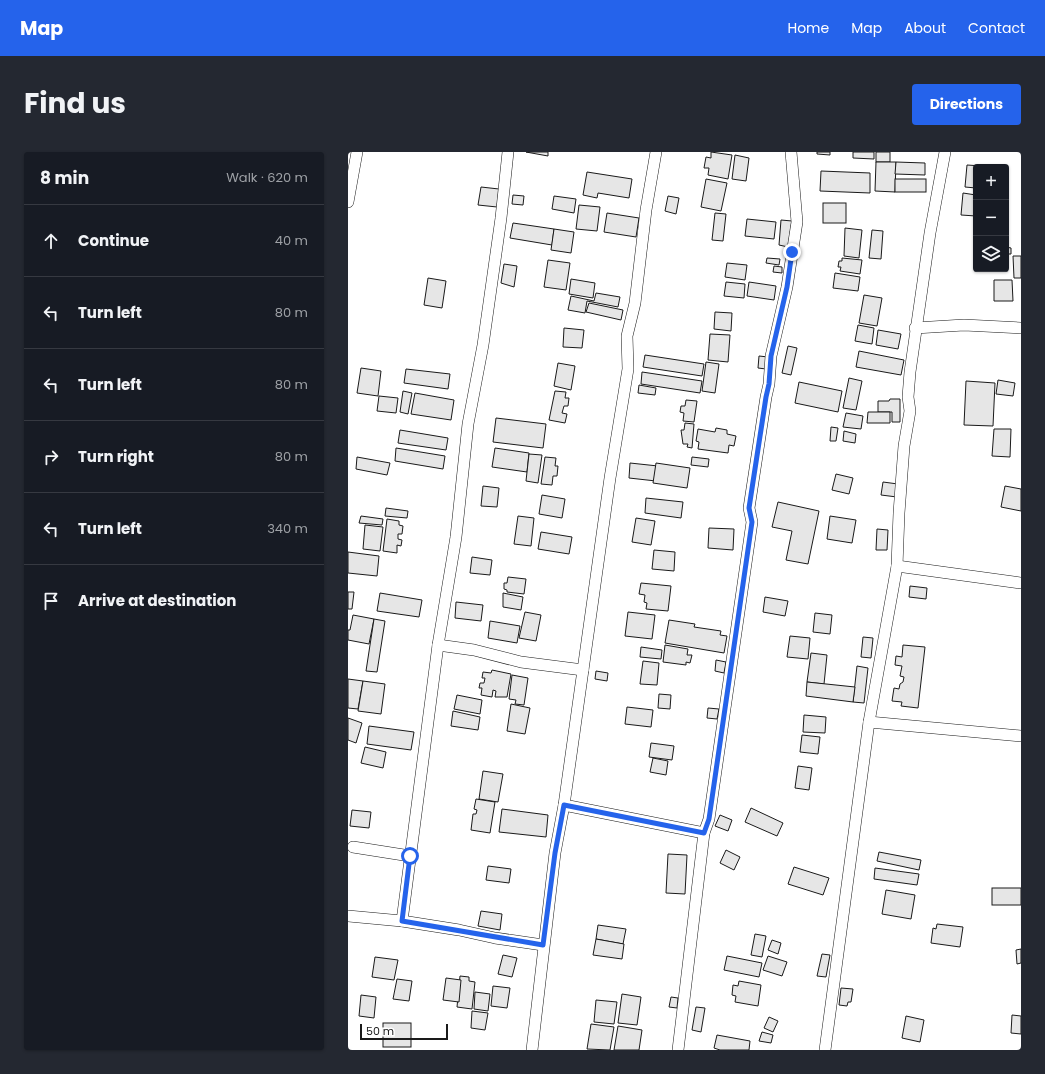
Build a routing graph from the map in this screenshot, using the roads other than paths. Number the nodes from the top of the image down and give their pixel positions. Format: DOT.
graph roads {
  1 [pos="357,152"];
  2 [pos="508,152"];
  3 [pos="656,152"];
  4 [pos="791,152"];
  5 [pos="945,152"];
  6 [pos="348,202"];
  7 [pos="915,328"];
  8 [pos="1021,328"];
  9 [pos="898,566"];
  10 [pos="1021,583"];
  11 [pos="438,645"];
  12 [pos="583,670"];
  13 [pos="869,722"];
  14 [pos="1021,736"];
  15 [pos="564,805"];
  16 [pos="704,833"];
  17 [pos="353,847"];
  18 [pos="410,856"];
  19 [pos="348,916"];
  20 [pos="402,921"];
  21 [pos="543,945"];
  22 [pos="532,1050"];
  23 [pos="678,1050"];
  24 [pos="825,1050"];
  1 -- 6 [label="street"];
  2 -- 11 [label="street"];
  3 -- 12 [label="street"];
  4 -- 16 [label="street"];
  5 -- 7 [label="street"];
  7 -- 8 [label="street"];
  7 -- 9 [label="street"];
  9 -- 10 [label="street"];
  9 -- 13 [label="street"];
  11 -- 12 [label="street"];
  11 -- 18 [label="street"];
  12 -- 15 [label="street"];
  13 -- 14 [label="street"];
  13 -- 24 [label="street"];
  15 -- 16 [label="street"];
  15 -- 21 [label="street"];
  16 -- 23 [label="street"];
  17 -- 18 [label="street"];
  18 -- 20 [label="street"];
  19 -- 20 [label="street"];
  20 -- 21 [label="street"];
  21 -- 22 [label="street"];
}
